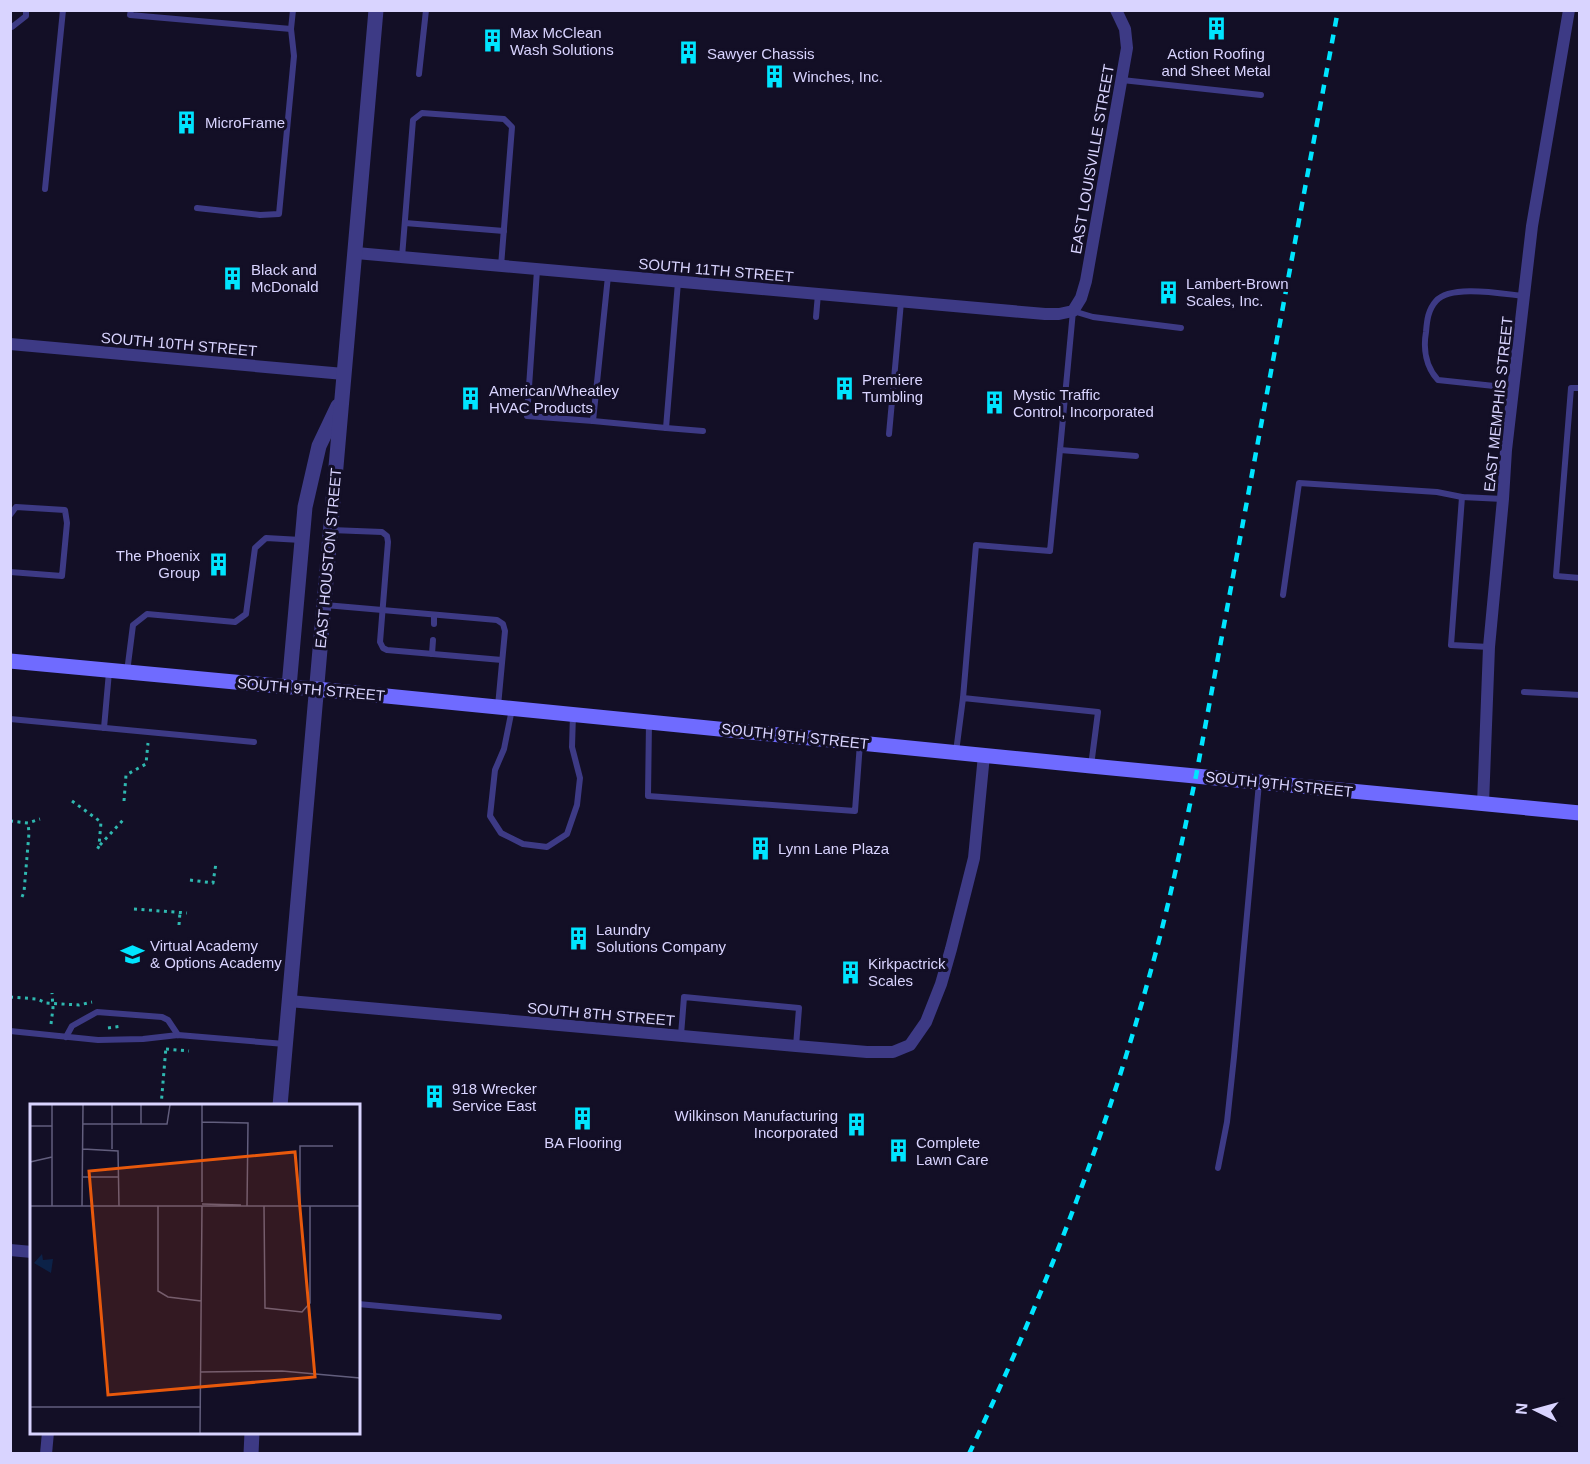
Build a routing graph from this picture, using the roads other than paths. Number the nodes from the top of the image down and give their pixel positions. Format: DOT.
graph roads {
  1 [pos="26,10"];
  2 [pos="63,10"];
  3 [pos="131,10"];
  4 [pos="293,10"];
  5 [pos="376,10"];
  6 [pos="426,10"];
  7 [pos="1569,10"];
  8 [pos="1116,11"];
  9 [pos="10,27"];
  10 [pos="291,29"];
  11 [pos="419,74"];
  12 [pos="1121,80"];
  13 [pos="1261,95"];
  14 [pos="45,189"];
  15 [pos="197,208"];
  16 [pos="405,223"];
  17 [pos="504,231"];
  18 [pos="356,253"];
  19 [pos="402,257"];
  20 [pos="501,266"];
  21 [pos="537,270"];
  22 [pos="608,276"];
  23 [pos="678,282"];
  24 [pos="818,294"];
  25 [pos="1524,297"];
  26 [pos="902,302"];
  27 [pos="1073,311"];
  28 [pos="816,317"];
  29 [pos="1181,328"];
  30 [pos="10,344"];
  31 [pos="344,374"];
  32 [pos="1513,388"];
  33 [pos="1580,388"];
  34 [pos="342,396"];
  35 [pos="593,421"];
  36 [pos="666,428"];
  37 [pos="702,431"];
  38 [pos="889,434"];
  39 [pos="1060,450"];
  40 [pos="1136,456"];
  41 [pos="1462,496"];
  42 [pos="1503,499"];
  43 [pos="10,515"];
  44 [pos="331,530"];
  45 [pos="302,540"];
  46 [pos="10,572"];
  47 [pos="1580,578"];
  48 [pos="1283,595"];
  49 [pos="324,605"];
  50 [pos="383,610"];
  51 [pos="434,615"];
  52 [pos="434,624"];
  53 [pos="433,640"];
  54 [pos="1489,647"];
  55 [pos="432,654"];
  56 [pos="502,660"];
  57 [pos="10,661"];
  58 [pos="109,670"];
  59 [pos="127,672"];
  60 [pos="289,687"];
  61 [pos="316,689"];
  62 [pos="1524,692"];
  63 [pos="1580,695"];
  64 [pos="963,698"];
  65 [pos="505,708"];
  66 [pos="573,714"];
  67 [pos="10,719"];
  68 [pos="649,722"];
  69 [pos="104,728"];
  70 [pos="254,742"];
  71 [pos="860,743"];
  72 [pos="956,752"];
  73 [pos="984,755"];
  74 [pos="1091,766"];
  75 [pos="1259,782"];
  76 [pos="1482,804"];
  77 [pos="1580,813"];
  78 [pos="289,1000"];
  79 [pos="10,1032"];
  80 [pos="178,1035"];
  81 [pos="681,1036"];
  82 [pos="66,1037"];
  83 [pos="285,1044"];
  84 [pos="796,1046"];
  85 [pos="280,1104"];
  86 [pos="1218,1168"];
  87 [pos="10,1250"];
  88 [pos="30,1252"];
  89 [pos="360,1304"];
  90 [pos="499,1317"];
  91 [pos="48,1434"];
  92 [pos="252,1434"];
  93 [pos="46,1454"];
  94 [pos="251,1454"];
  1 -- 9 [label="lane"];
  2 -- 14 [label="lane"];
  3 -- 10 [label="lane"];
  4 -- 10 [label="lane"];
  5 -- 18 [label="street, EAST HOUSTON STREET"];
  6 -- 11 [label="lane"];
  7 -- 25 [label="street, EAST MEMPHIS STREET"];
  8 -- 12 [label="street, EAST LOUISVILLE STREET"];
  10 -- 15 [label="lane"];
  12 -- 13 [label="lane"];
  12 -- 27 [label="street, EAST LOUISVILLE STREET"];
  16 -- 17 [label="lane"];
  16 -- 17 [label="lane"];
  16 -- 19 [label="lane"];
  17 -- 20 [label="lane"];
  18 -- 19 [label="street, SOUTH 11TH STREET"];
  18 -- 31 [label="street, EAST HOUSTON STREET"];
  19 -- 20 [label="street, SOUTH 11TH STREET"];
  20 -- 21 [label="street, SOUTH 11TH STREET"];
  21 -- 22 [label="street, SOUTH 11TH STREET"];
  21 -- 35 [label="lane"];
  22 -- 23 [label="street, SOUTH 11TH STREET"];
  22 -- 35 [label="lane"];
  23 -- 24 [label="street, SOUTH 11TH STREET"];
  23 -- 36 [label="lane"];
  24 -- 26 [label="street, SOUTH 11TH STREET"];
  24 -- 28 [label="lane"];
  25 -- 32 [label="street, EAST MEMPHIS STREET"];
  25 -- 32 [label="lane"];
  26 -- 27 [label="street, SOUTH 11TH STREET"];
  26 -- 38 [label="lane"];
  27 -- 29 [label="lane"];
  27 -- 39 [label="lane"];
  30 -- 31 [label="street, SOUTH 10TH STREET"];
  31 -- 34 [label="street, EAST HOUSTON STREET"];
  32 -- 42 [label="street, EAST MEMPHIS STREET"];
  33 -- 47 [label="lane"];
  34 -- 44 [label="street, EAST HOUSTON STREET"];
  34 -- 45 [label="street"];
  35 -- 36 [label="lane"];
  36 -- 37 [label="lane"];
  39 -- 40 [label="lane"];
  39 -- 64 [label="lane"];
  41 -- 42 [label="lane"];
  41 -- 48 [label="lane"];
  41 -- 54 [label="lane"];
  42 -- 54 [label="street, EAST MEMPHIS STREET"];
  43 -- 46 [label="lane"];
  44 -- 49 [label="street, EAST HOUSTON STREET"];
  44 -- 50 [label="lane"];
  45 -- 59 [label="lane"];
  45 -- 60 [label="street"];
  49 -- 50 [label="lane"];
  49 -- 61 [label="street, EAST HOUSTON STREET"];
  50 -- 51 [label="lane"];
  50 -- 55 [label="lane"];
  51 -- 52 [label="lane"];
  51 -- 56 [label="lane"];
  53 -- 55 [label="lane"];
  54 -- 76 [label="street, EAST MEMPHIS STREET"];
  55 -- 56 [label="lane"];
  56 -- 65 [label="lane"];
  57 -- 58 [label="main road, SOUTH 9TH STREET"];
  58 -- 59 [label="main road, SOUTH 9TH STREET"];
  58 -- 69 [label="lane"];
  59 -- 60 [label="main road, SOUTH 9TH STREET"];
  60 -- 61 [label="street, SOUTH 9TH STREET"];
  61 -- 65 [label="main road, SOUTH 9TH STREET"];
  61 -- 78 [label="street, EAST HOUSTON STREET"];
  62 -- 63 [label="lane"];
  64 -- 72 [label="lane"];
  64 -- 74 [label="lane"];
  65 -- 66 [label="main road, SOUTH 9TH STREET"];
  65 -- 66 [label="lane"];
  66 -- 68 [label="main road, SOUTH 9TH STREET"];
  67 -- 69 [label="lane"];
  68 -- 71 [label="main road, SOUTH 9TH STREET"];
  68 -- 71 [label="lane"];
  69 -- 70 [label="lane"];
  71 -- 72 [label="main road, SOUTH 9TH STREET"];
  72 -- 73 [label="main road, SOUTH 9TH STREET"];
  73 -- 74 [label="main road, SOUTH 9TH STREET"];
  73 -- 84 [label="street, SOUTH 8TH STREET"];
  74 -- 75 [label="main road, SOUTH 9TH STREET"];
  75 -- 76 [label="main road, SOUTH 9TH STREET"];
  75 -- 86 [label="lane"];
  76 -- 77 [label="main road, SOUTH 9TH STREET"];
  78 -- 81 [label="street, SOUTH 8TH STREET"];
  78 -- 83 [label="street, EAST HOUSTON STREET"];
  79 -- 82 [label="lane"];
  80 -- 82 [label="lane"];
  80 -- 82 [label="lane"];
  80 -- 83 [label="lane"];
  81 -- 84 [label="street, SOUTH 8TH STREET"];
  81 -- 84 [label="lane"];
  83 -- 85 [label="street, EAST HOUSTON STREET"];
  87 -- 88 [label="street"];
  89 -- 90 [label="lane"];
  91 -- 93 [label="street"];
  92 -- 94 [label="street"];
}
